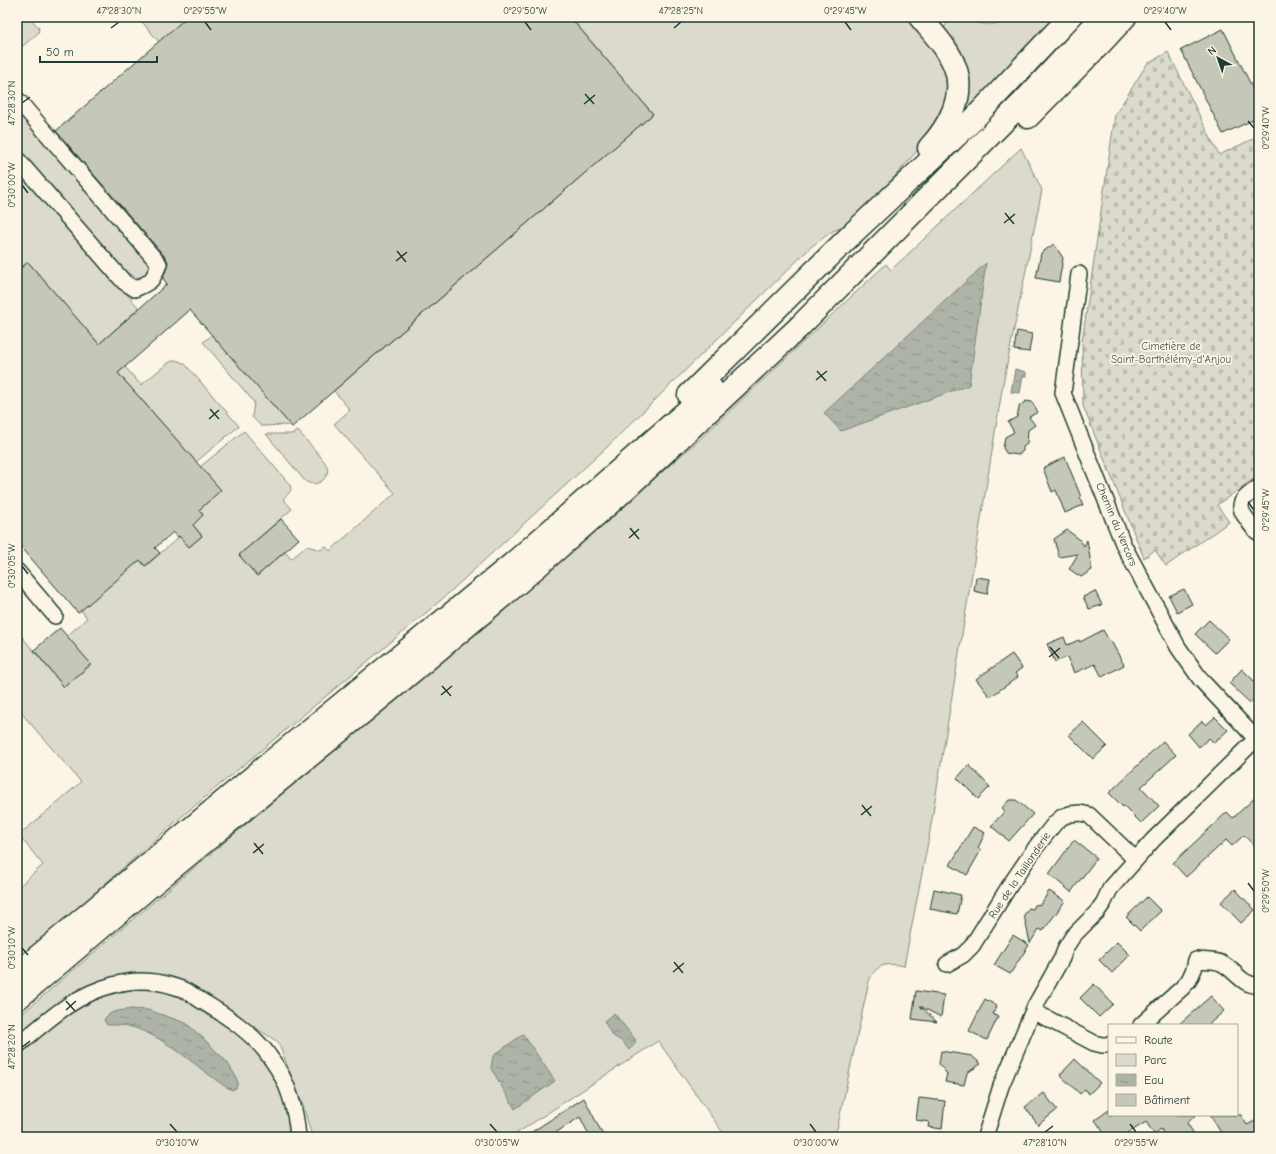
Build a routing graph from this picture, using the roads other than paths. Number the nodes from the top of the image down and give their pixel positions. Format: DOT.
graph roads {
  1 [pos="920,17"];
  2 [pos="1070,17"];
  3 [pos="1088,17"];
  4 [pos="1102,17"];
  5 [pos="1125,17"];
  6 [pos="17,98"];
  7 [pos="17,158"];
  8 [pos="854,232"];
  9 [pos="1079,274"];
  10 [pos="798,328"];
  11 [pos="624,465"];
  12 [pos="1259,487"];
  13 [pos="1259,534"];
  14 [pos="17,571"];
  15 [pos="55,616"];
  16 [pos="1258,739"];
  17 [pos="1135,859"];
  18 [pos="947,964"];
  19 [pos="17,974"];
  20 [pos="1259,985"];
  21 [pos="17,999"];
  22 [pos="1033,1011"];
  23 [pos="1142,1024"];
  24 [pos="1108,1045"];
  25 [pos="17,1046"];
  26 [pos="298,1137"];
  27 [pos="985,1137"];
  1 -- 8 [label="highway"];
  2 -- 8 [label="highway"];
  3 -- 11 [label="highway"];
  4 -- 10 [label="highway"];
  5 -- 10 [label="highway"];
  6 -- 7 [label="street"];
  8 -- 11 [label="highway"];
  9 -- 16 [label="street, Chemin du Vercors"];
  10 -- 21 [label="highway"];
  11 -- 19 [label="highway"];
  12 -- 13 [label="street"];
  14 -- 15 [label="street"];
  16 -- 17 [label="street"];
  17 -- 18 [label="street, Rue de la Taillanderie"];
  17 -- 22 [label="street"];
  20 -- 23 [label="street"];
  22 -- 24 [label="street"];
  22 -- 27 [label="street"];
  25 -- 26 [label="street"];
}
